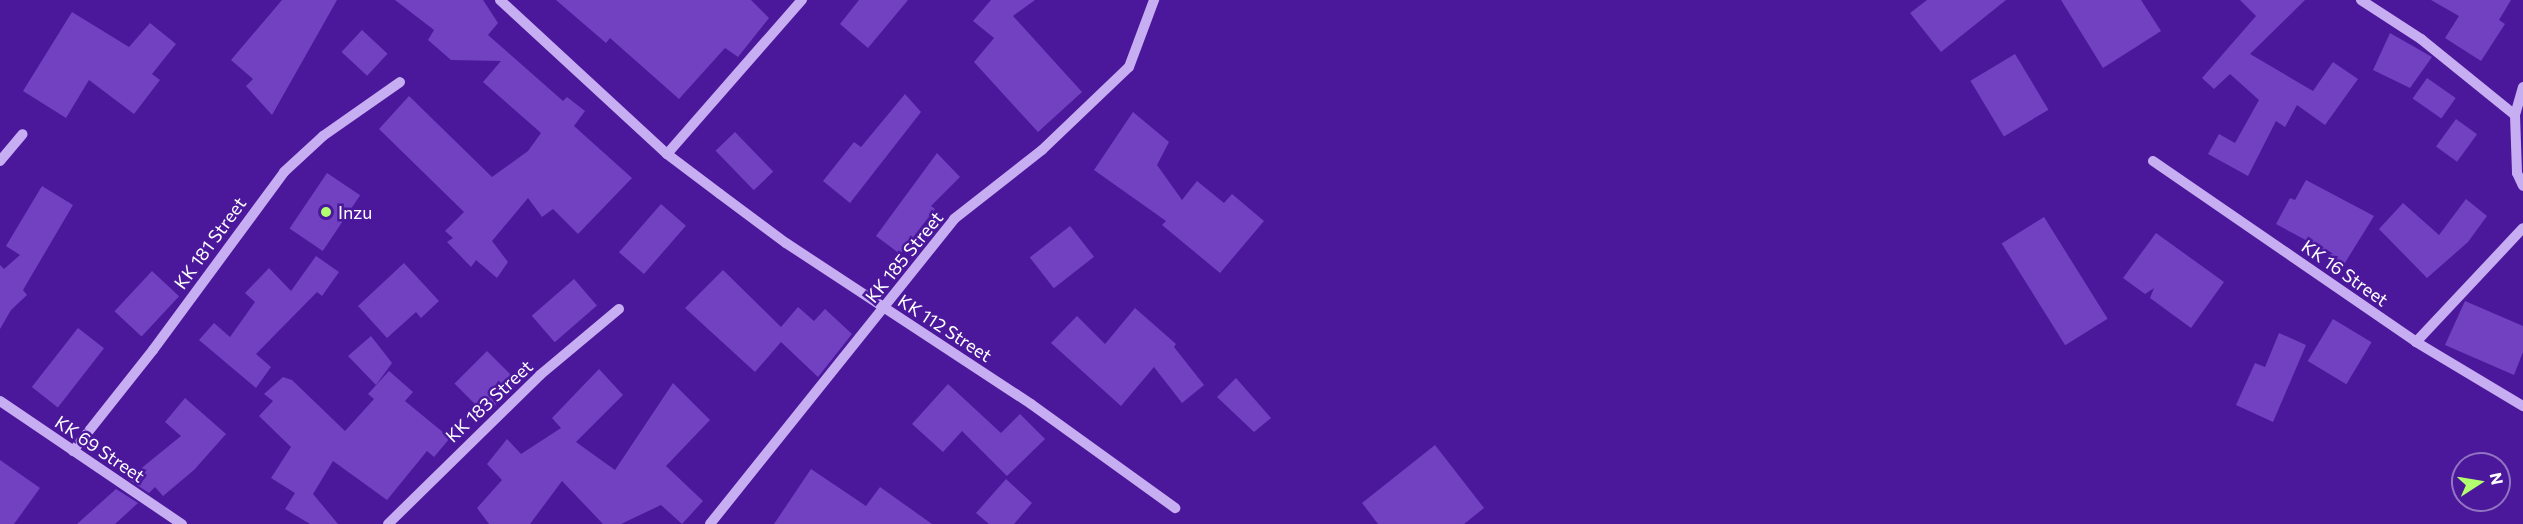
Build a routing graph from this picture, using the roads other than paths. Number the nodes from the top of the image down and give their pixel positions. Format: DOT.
graph roads {
  1 [pos="500,0"];
  2 [pos="802,0"];
  3 [pos="1154,0"];
  4 [pos="2361,0"];
  5 [pos="400,82"];
  6 [pos="2523,87"];
  7 [pos="2516,115"];
  8 [pos="23,134"];
  9 [pos="667,154"];
  10 [pos="0,161"];
  11 [pos="2153,161"];
  12 [pos="2523,186"];
  13 [pos="2523,228"];
  14 [pos="885,308"];
  15 [pos="619,309"];
  16 [pos="2416,342"];
  17 [pos="0,401"];
  18 [pos="2523,406"];
  19 [pos="73,451"];
  20 [pos="1175,508"];
  21 [pos="182,524"];
  22 [pos="388,524"];
  23 [pos="710,524"];
  1 -- 9 [label="street, KK 112 Street"];
  2 -- 9 [label="street"];
  3 -- 14 [label="street, KK 185 Street"];
  4 -- 7 [label="street"];
  5 -- 19 [label="street, KK 181 Street"];
  6 -- 7 [label="street"];
  7 -- 12 [label="street"];
  8 -- 10 [label="street"];
  9 -- 14 [label="street, KK 112 Street"];
  11 -- 16 [label="street, KK 16 Street"];
  13 -- 16 [label="street"];
  14 -- 20 [label="street, KK 112 Street"];
  14 -- 23 [label="street, KK 185 Street"];
  15 -- 22 [label="street, KK 183 Street"];
  16 -- 18 [label="street, KK 16 Street"];
  17 -- 19 [label="street, KK 69 Street"];
  19 -- 21 [label="street, KK 69 Street"];
}
